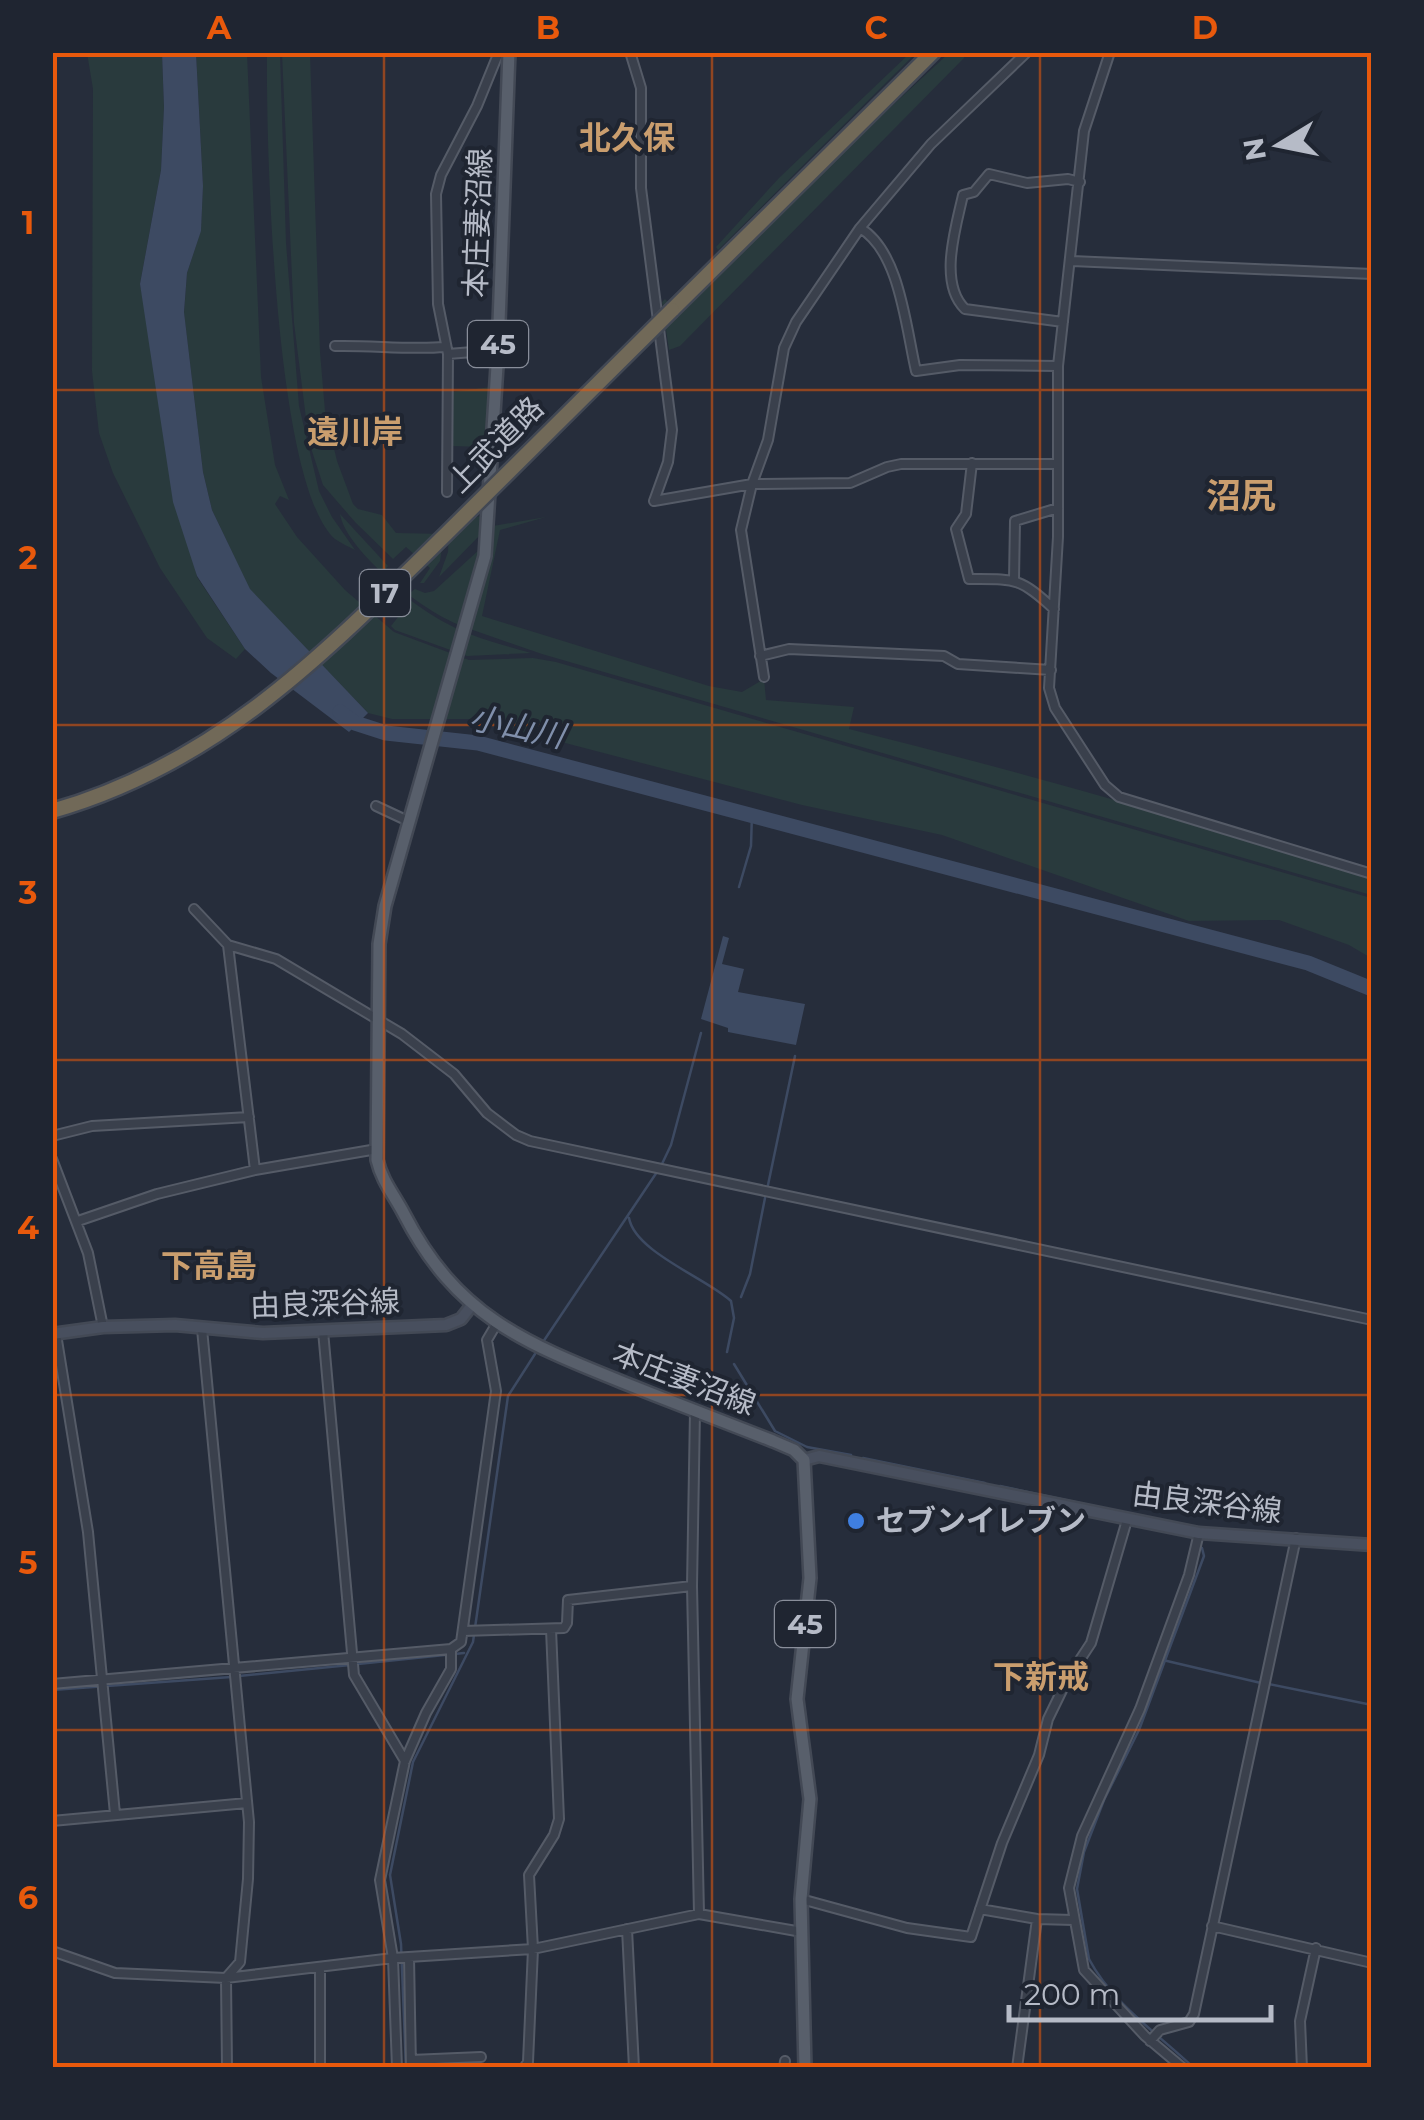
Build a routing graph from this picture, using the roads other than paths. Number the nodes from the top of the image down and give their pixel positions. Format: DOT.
graph roads {
  1 [pos="499,52"];
  2 [pos="509,52"];
  3 [pos="630,52"];
  4 [pos="933,52"];
  5 [pos="1027,52"];
  6 [pos="1110,52"];
  7 [pos="1080,182"];
  8 [pos="860,228"];
  9 [pos="1072,260"];
  10 [pos="1372,274"];
  11 [pos="1063,322"];
  12 [pos="335,346"];
  13 [pos="498,350"];
  14 [pos="446,351"];
  15 [pos="1058,366"];
  16 [pos="972,463"];
  17 [pos="1058,464"];
  18 [pos="752,484"];
  19 [pos="447,492"];
  20 [pos="1058,508"];
  21 [pos="1014,579"];
  22 [pos="1054,608"];
  23 [pos="760,656"];
  24 [pos="1051,670"];
  25 [pos="764,677"];
  26 [pos="376,806"];
  27 [pos="52,811"];
  28 [pos="409,817"];
  29 [pos="1372,874"];
  30 [pos="194,908"];
  31 [pos="228,946"];
  32 [pos="378,1019"];
  33 [pos="249,1117"];
  34 [pos="52,1136"];
  35 [pos="377,1149"];
  36 [pos="52,1159"];
  37 [pos="255,1170"];
  38 [pos="78,1221"];
  39 [pos="472,1305"];
  40 [pos="1372,1320"];
  41 [pos="496,1323"];
  42 [pos="104,1327"];
  43 [pos="202,1329"];
  44 [pos="322,1331"];
  45 [pos="54,1334"];
  46 [pos="694,1411"];
  47 [pos="804,1460"];
  48 [pos="1127,1520"];
  49 [pos="1199,1533"];
  50 [pos="1296,1538"];
  51 [pos="1372,1545"];
  52 [pos="692,1586"];
  53 [pos="551,1629"];
  54 [pos="463,1632"];
  55 [pos="452,1649"];
  56 [pos="352,1658"];
  57 [pos="233,1669"];
  58 [pos="102,1678"];
  59 [pos="52,1684"];
  60 [pos="405,1762"];
  61 [pos="247,1803"];
  62 [pos="114,1814"];
  63 [pos="52,1821"];
  64 [pos="801,1899"];
  65 [pos="980,1909"];
  66 [pos="699,1914"];
  67 [pos="1038,1919"];
  68 [pos="1073,1920"];
  69 [pos="1212,1926"];
  70 [pos="627,1929"];
  71 [pos="802,1932"];
  72 [pos="533,1948"];
  73 [pos="1316,1948"];
  74 [pos="52,1950"];
  75 [pos="409,1957"];
  76 [pos="393,1958"];
  77 [pos="1372,1963"];
  78 [pos="320,1967"];
  79 [pos="226,1978"];
  80 [pos="1150,2041"];
  81 [pos="481,2057"];
  82 [pos="411,2064"];
  83 [pos="226,2068"];
  84 [pos="320,2068"];
  85 [pos="397,2068"];
  86 [pos="524,2068"];
  87 [pos="634,2068"];
  88 [pos="805,2068"];
  89 [pos="1016,2068"];
  90 [pos="1183,2068"];
  91 [pos="1302,2068"];
  1 -- 14 [label="street"];
  2 -- 13 [label="main road, 本庄妻沼線 / 45"];
  3 -- 18 [label="street"];
  4 -- 27 [label="highway, 上武道路 / 17, bridge"];
  5 -- 8 [label="street"];
  6 -- 7 [label="street"];
  7 -- 9 [label="street"];
  7 -- 11 [label="street"];
  8 -- 15 [label="street"];
  8 -- 18 [label="street"];
  9 -- 10 [label="street"];
  9 -- 11 [label="street"];
  11 -- 15 [label="street"];
  12 -- 14 [label="street"];
  13 -- 14 [label="street"];
  13 -- 28 [label="main road, 本庄妻沼線 / 45"];
  14 -- 19 [label="street"];
  15 -- 17 [label="street"];
  16 -- 17 [label="street"];
  16 -- 18 [label="street"];
  16 -- 21 [label="street"];
  17 -- 20 [label="street"];
  18 -- 23 [label="street"];
  20 -- 21 [label="street"];
  20 -- 22 [label="street"];
  21 -- 22 [label="street"];
  22 -- 24 [label="street"];
  23 -- 24 [label="street"];
  23 -- 25 [label="street"];
  24 -- 29 [label="street"];
  26 -- 28 [label="street"];
  28 -- 32 [label="main road, 本庄妻沼線 / 45"];
  30 -- 31 [label="street"];
  31 -- 32 [label="street"];
  31 -- 33 [label="street"];
  32 -- 35 [label="main road, 本庄妻沼線 / 45"];
  32 -- 40 [label="street"];
  33 -- 34 [label="street"];
  33 -- 37 [label="street"];
  35 -- 37 [label="street"];
  35 -- 39 [label="main road, 本庄妻沼線 / 45"];
  36 -- 38 [label="street"];
  37 -- 38 [label="street"];
  38 -- 42 [label="street"];
  39 -- 41 [label="main road, 本庄妻沼線 / 45"];
  39 -- 44 [label="main road, 由良深谷線"];
  41 -- 46 [label="main road, 本庄妻沼線 / 45"];
  41 -- 54 [label="street"];
  42 -- 43 [label="main road, 由良深谷線"];
  42 -- 45 [label="main road, 由良深谷線"];
  43 -- 44 [label="main road, 由良深谷線"];
  43 -- 57 [label="street"];
  44 -- 56 [label="street"];
  45 -- 58 [label="street"];
  46 -- 47 [label="main road, 本庄妻沼線 / 45"];
  46 -- 52 [label="street"];
  47 -- 48 [label="main road, 由良深谷線"];
  47 -- 64 [label="main road, 45"];
  48 -- 49 [label="main road, 由良深谷線"];
  48 -- 65 [label="street"];
  49 -- 50 [label="main road, 由良深谷線"];
  49 -- 68 [label="street"];
  50 -- 51 [label="main road, 由良深谷線"];
  50 -- 69 [label="street"];
  52 -- 53 [label="street"];
  52 -- 66 [label="street"];
  53 -- 54 [label="street"];
  53 -- 72 [label="street"];
  54 -- 55 [label="street"];
  55 -- 56 [label="street"];
  55 -- 60 [label="street"];
  56 -- 57 [label="street"];
  56 -- 60 [label="street"];
  57 -- 58 [label="street"];
  57 -- 61 [label="street"];
  58 -- 59 [label="street"];
  58 -- 62 [label="street"];
  60 -- 76 [label="street"];
  61 -- 62 [label="street"];
  61 -- 79 [label="street"];
  62 -- 63 [label="street"];
  64 -- 65 [label="street"];
  64 -- 71 [label="main road, 45"];
  65 -- 67 [label="street"];
  66 -- 70 [label="street"];
  66 -- 71 [label="street"];
  67 -- 68 [label="street"];
  67 -- 89 [label="street"];
  68 -- 80 [label="street"];
  69 -- 73 [label="street"];
  69 -- 80 [label="street"];
  70 -- 72 [label="street"];
  70 -- 87 [label="street"];
  71 -- 88 [label="main road, 45"];
  72 -- 75 [label="street"];
  72 -- 86 [label="street"];
  73 -- 77 [label="street"];
  73 -- 91 [label="street"];
  74 -- 79 [label="street"];
  75 -- 76 [label="street"];
  75 -- 82 [label="street"];
  76 -- 78 [label="street"];
  76 -- 85 [label="street"];
  78 -- 79 [label="street"];
  78 -- 84 [label="street"];
  79 -- 83 [label="street"];
  80 -- 90 [label="street"];
  81 -- 82 [label="street"];
}
